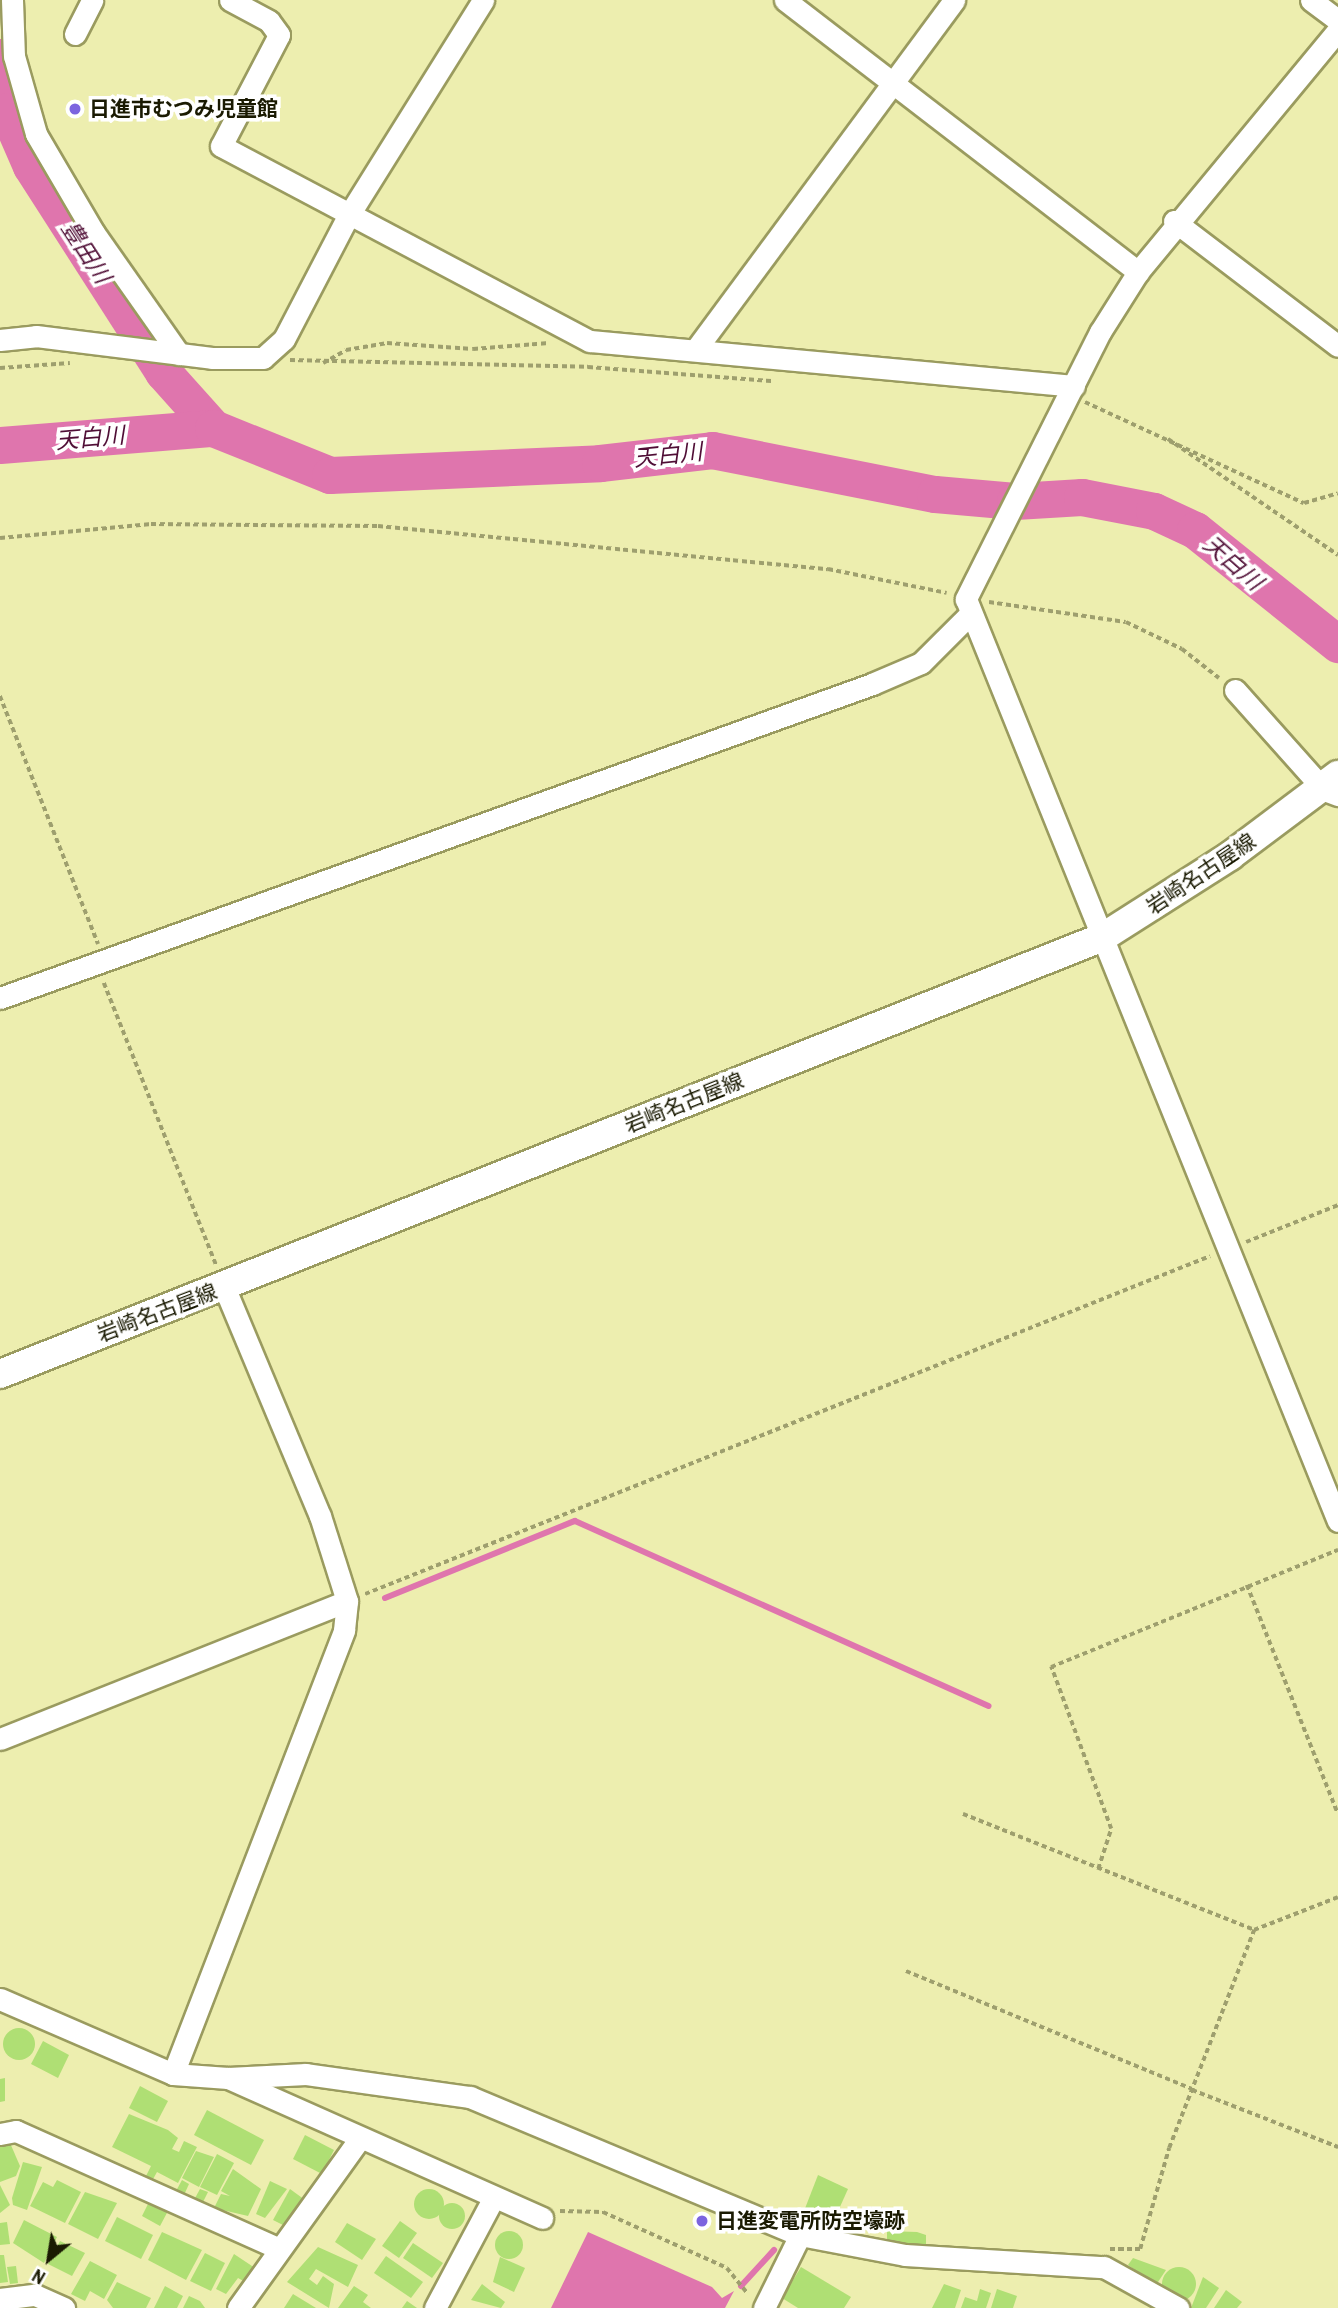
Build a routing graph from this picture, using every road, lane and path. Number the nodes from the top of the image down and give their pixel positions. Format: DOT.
graph roads {
  1 [pos="12,0"];
  2 [pos="92,0"];
  3 [pos="230,0"];
  4 [pos="483,0"];
  5 [pos="785,0"];
  6 [pos="954,0"];
  7 [pos="1311,0"];
  8 [pos="809,7"];
  9 [pos="1338,20"];
  10 [pos="1338,30"];
  11 [pos="75,34"];
  12 [pos="893,88"];
  13 [pos="347,218"];
  14 [pos="1174,221"];
  15 [pos="1138,272"];
  16 [pos="573,332"];
  17 [pos="0,340"];
  18 [pos="1338,346"];
  19 [pos="696,349"];
  20 [pos="175,353"];
  21 [pos="263,358"];
  22 [pos="322,364"];
  23 [pos="781,381"];
  24 [pos="1070,396"];
  25 [pos="1160,434"];
  26 [pos="1338,493"];
  27 [pos="0,538"];
  28 [pos="1338,555"];
  29 [pos="968,602"];
  30 [pos="1235,690"];
  31 [pos="0,697"];
  32 [pos="1333,787"];
  33 [pos="1103,937"];
  34 [pos="100,961"];
  35 [pos="0,998"];
  36 [pos="1338,1205"];
  37 [pos="1228,1249"];
  38 [pos="225,1286"];
  39 [pos="0,1374"];
  40 [pos="1338,1521"];
  41 [pos="1338,1550"];
  42 [pos="1247,1585"];
  43 [pos="347,1601"];
  44 [pos="0,1739"];
  45 [pos="963,1814"];
  46 [pos="1338,1814"];
  47 [pos="1098,1869"];
  48 [pos="1338,1897"];
  49 [pos="1254,1930"];
  50 [pos="906,1971"];
  51 [pos="0,1999"];
  52 [pos="173,2074"];
  53 [pos="228,2078"];
  54 [pos="1192,2089"];
  55 [pos="0,2134"];
  56 [pos="358,2141"];
  57 [pos="1338,2147"];
  58 [pos="493,2199"];
  59 [pos="542,2218"];
  60 [pos="800,2235"];
  61 [pos="280,2249"];
  62 [pos="1140,2249"];
  63 [pos="0,2299"];
  64 [pos="757,2303"];
  65 [pos="1173,2306"];
  66 [pos="64,2308"];
  67 [pos="238,2308"];
  68 [pos="435,2308"];
  1 -- 20 [label="street"];
  2 -- 11 [label="street"];
  3 -- 13 [label="street"];
  4 -- 13 [label="street"];
  5 -- 8 [label="street"];
  6 -- 12 [label="street"];
  7 -- 9 [label="street"];
  8 -- 12 [label="street"];
  10 -- 14 [label="street"];
  12 -- 15 [label="street"];
  12 -- 19 [label="street"];
  13 -- 16 [label="street"];
  13 -- 21 [label="street"];
  14 -- 15 [label="street"];
  14 -- 18 [label="street"];
  15 -- 24 [label="street"];
  16 -- 19 [label="street"];
  16 -- 22 [label="path"];
  17 -- 20 [label="street"];
  19 -- 24 [label="street"];
  20 -- 21 [label="street"];
  21 -- 22 [label="path"];
  22 -- 23 [label="path"];
  24 -- 25 [label="path"];
  24 -- 29 [label="street"];
  25 -- 26 [label="path"];
  25 -- 28 [label="path"];
  27 -- 29 [label="path"];
  29 -- 30 [label="path"];
  29 -- 33 [label="street"];
  29 -- 34 [label="street"];
  30 -- 32 [label="street"];
  31 -- 34 [label="path"];
  32 -- 33 [label="main road, 岩崎名古屋線"];
  33 -- 37 [label="street"];
  33 -- 38 [label="main road, 岩崎名古屋線"];
  34 -- 35 [label="street"];
  34 -- 38 [label="path"];
  36 -- 37 [label="path"];
  37 -- 40 [label="street"];
  37 -- 43 [label="path"];
  38 -- 39 [label="main road, 岩崎名古屋線"];
  38 -- 43 [label="street"];
  41 -- 42 [label="path"];
  42 -- 46 [label="path"];
  42 -- 47 [label="path"];
  43 -- 44 [label="street"];
  43 -- 52 [label="street"];
  45 -- 47 [label="path"];
  47 -- 49 [label="path"];
  48 -- 49 [label="path"];
  49 -- 54 [label="path"];
  50 -- 54 [label="path"];
  51 -- 52 [label="street"];
  52 -- 53 [label="street"];
  53 -- 56 [label="street"];
  53 -- 60 [label="street"];
  54 -- 57 [label="path"];
  54 -- 62 [label="path"];
  55 -- 61 [label="street"];
  56 -- 58 [label="street"];
  56 -- 61 [label="street"];
  58 -- 59 [label="street"];
  58 -- 68 [label="street"];
  59 -- 64 [label="path"];
  60 -- 64 [label="street"];
  60 -- 65 [label="street"];
  61 -- 67 [label="street"];
  63 -- 66 [label="street"];
}
